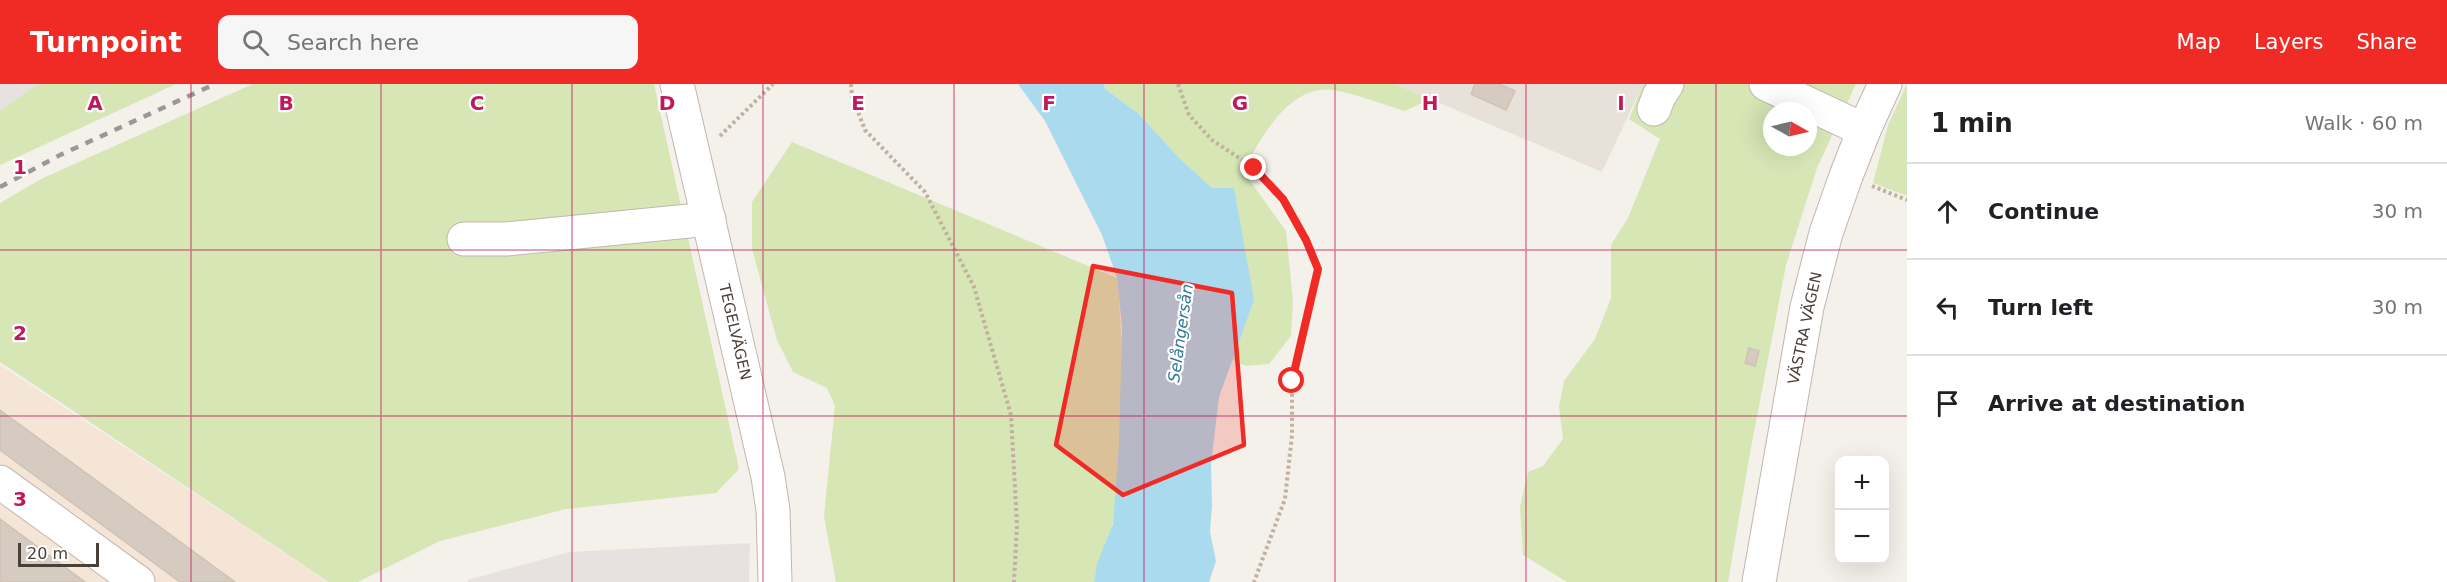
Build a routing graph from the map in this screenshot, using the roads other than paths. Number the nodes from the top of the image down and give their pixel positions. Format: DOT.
graph roads {
  1 [pos="677,84"];
  2 [pos="1766,84"];
  3 [pos="1885,84"];
  4 [pos="1864,130"];
  5 [pos="709,219"];
  6 [pos="464,239"];
  7 [pos="0,482"];
  8 [pos="138,582"];
  9 [pos="775,582"];
  10 [pos="1759,582"];
  1 -- 5 [label="street, TEGELVÄGEN"];
  2 -- 4 [label="street"];
  3 -- 4 [label="street, VÄSTRA VÄGEN"];
  4 -- 10 [label="street, VÄSTRA VÄGEN"];
  5 -- 6 [label="street"];
  5 -- 9 [label="street, TEGELVÄGEN"];
  7 -- 8 [label="street"];
}
